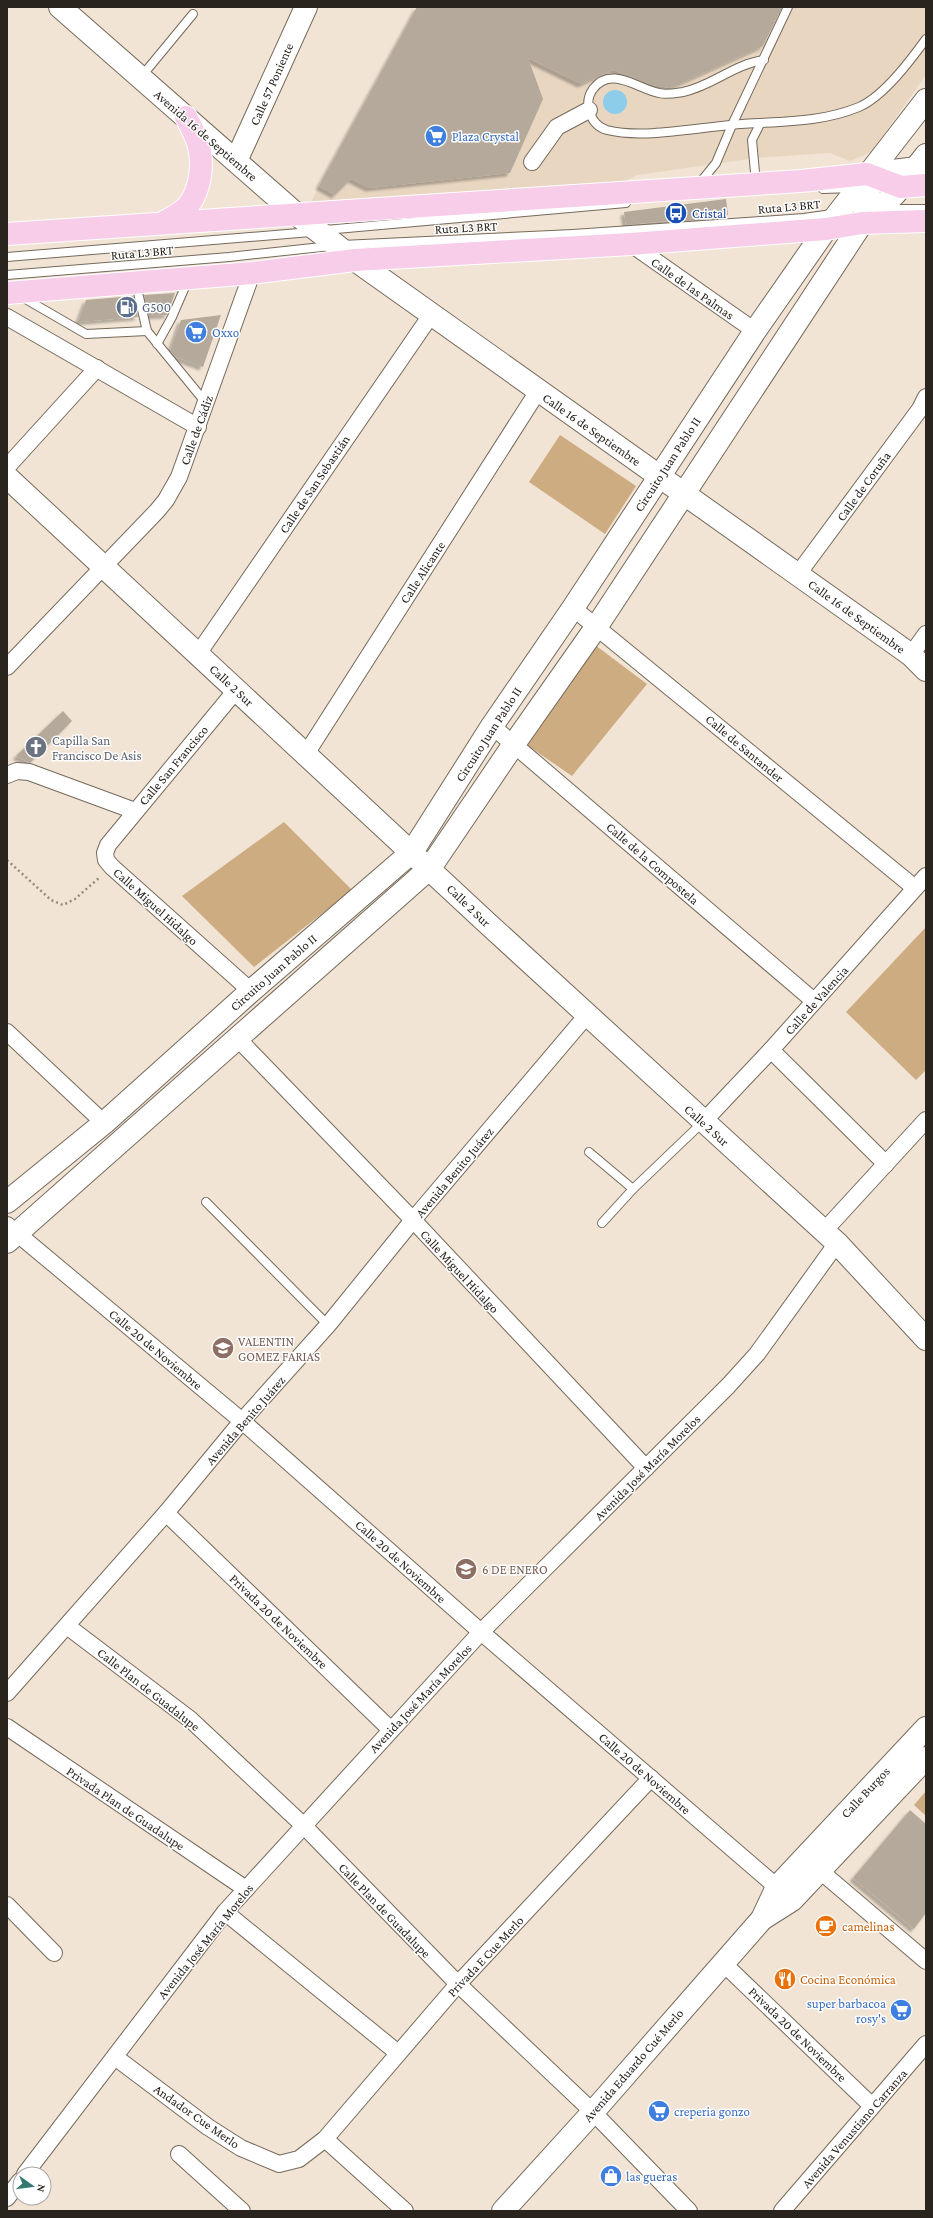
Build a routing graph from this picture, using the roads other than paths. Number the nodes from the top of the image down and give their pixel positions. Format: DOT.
graph roads {
  1 [pos="60,7"];
  2 [pos="306,7"];
  3 [pos="788,7"];
  4 [pos="193,14"];
  5 [pos="926,39"];
  6 [pos="764,60"];
  7 [pos="141,77"];
  8 [pos="926,100"];
  9 [pos="588,110"];
  10 [pos="186,117"];
  11 [pos="760,124"];
  12 [pos="732,125"];
  13 [pos="236,161"];
  14 [pos="532,162"];
  15 [pos="756,184"];
  16 [pos="892,187"];
  17 [pos="816,190"];
  18 [pos="786,191"];
  19 [pos="926,191"];
  20 [pos="699,192"];
  21 [pos="632,203"];
  22 [pos="926,204"];
  23 [pos="926,209"];
  24 [pos="295,213"];
  25 [pos="833,221"];
  26 [pos="926,221"];
  27 [pos="163,223"];
  28 [pos="319,231"];
  29 [pos="7,234"];
  30 [pos="631,244"];
  31 [pos="336,245"];
  32 [pos="7,258"];
  33 [pos="355,260"];
  34 [pos="252,273"];
  35 [pos="188,279"];
  36 [pos="136,283"];
  37 [pos="9,287"];
  38 [pos="431,314"];
  39 [pos="7,317"];
  40 [pos="147,331"];
  41 [pos="755,331"];
  42 [pos="157,344"];
  43 [pos="97,368"];
  44 [pos="538,390"];
  45 [pos="926,397"];
  46 [pos="206,403"];
  47 [pos="198,427"];
  48 [pos="7,466"];
  49 [pos="658,476"];
  50 [pos="7,477"];
  51 [pos="682,494"];
  52 [pos="102,565"];
  53 [pos="798,574"];
  54 [pos="573,608"];
  55 [pos="597,626"];
  56 [pos="926,634"];
  57 [pos="198,654"];
  58 [pos="918,662"];
  59 [pos="7,667"];
  60 [pos="237,689"];
  61 [pos="492,726"];
  62 [pos="514,744"];
  63 [pos="306,754"];
  64 [pos="7,775"];
  65 [pos="135,811"];
  66 [pos="412,852"];
  67 [pos="430,868"];
  68 [pos="926,876"];
  69 [pos="915,888"];
  70 [pos="251,991"];
  71 [pos="814,1001"];
  72 [pos="587,1015"];
  73 [pos="7,1032"];
  74 [pos="239,1040"];
  75 [pos="770,1050"];
  76 [pos="926,1120"];
  77 [pos="703,1122"];
  78 [pos="104,1123"];
  79 [pos="589,1152"];
  80 [pos="886,1164"];
  81 [pos="633,1189"];
  82 [pos="7,1202"];
  83 [pos="206,1202"];
  84 [pos="413,1220"];
  85 [pos="602,1223"];
  86 [pos="10,1233"];
  87 [pos="830,1237"];
  88 [pos="328,1325"];
  89 [pos="926,1339"];
  90 [pos="242,1421"];
  91 [pos="646,1468"];
  92 [pos="166,1513"];
  93 [pos="66,1626"];
  94 [pos="481,1632"];
  95 [pos="7,1693"];
  96 [pos="7,1727"];
  97 [pos="926,1728"];
  98 [pos="391,1730"];
  99 [pos="926,1758"];
  100 [pos="651,1778"];
  101 [pos="303,1825"];
  102 [pos="812,1864"];
  103 [pos="246,1889"];
  104 [pos="784,1894"];
  105 [pos="225,1912"];
  106 [pos="10,1915"];
  107 [pos="54,1953"];
  108 [pos="926,1961"];
  109 [pos="723,1963"];
  110 [pos="458,1984"];
  111 [pos="926,2044"];
  112 [pos="398,2053"];
  113 [pos="115,2057"];
  114 [pos="872,2106"];
  115 [pos="593,2112"];
  116 [pos="325,2139"];
  117 [pos="179,2154"];
  118 [pos="31,2166"];
  119 [pos="242,2211"];
  120 [pos="405,2211"];
  121 [pos="503,2211"];
  122 [pos="689,2211"];
  123 [pos="782,2211"];
  1 -- 7 [label="main road, Avenida 16 de Septiembre"];
  2 -- 13 [label="main road, Calle 57 Poniente"];
  3 -- 6 [label="lane"];
  4 -- 7 [label="lane"];
  5 -- 11 [label="lane"];
  6 -- 9 [label="lane"];
  6 -- 12 [label="lane"];
  7 -- 10 [label="main road, Avenida 16 de Septiembre"];
  8 -- 16 [label="main road, Circuito Juan Pablo II"];
  9 -- 12 [label="lane"];
  9 -- 14 [label="street"];
  10 -- 13 [label="main road, Avenida 16 de Septiembre"];
  10 -- 27 [label="main road"];
  11 -- 12 [label="lane"];
  11 -- 15 [label="lane"];
  12 -- 20 [label="lane"];
  13 -- 24 [label="main road, Avenida 16 de Septiembre"];
  15 -- 16 [label="main road"];
  15 -- 20 [label="main road"];
  16 -- 17 [label="lane"];
  16 -- 19 [label="lane"];
  16 -- 22 [label="lane"];
  16 -- 23 [label="lane"];
  16 -- 25 [label="main road"];
  16 -- 25 [label="main road, Circuito Juan Pablo II"];
  16 -- 26 [label="main road"];
  16 -- 51 [label="main road, Circuito Juan Pablo II"];
  18 -- 20 [label="lane"];
  20 -- 24 [label="main road"];
  21 -- 28 [label="lane"];
  24 -- 27 [label="main road"];
  24 -- 28 [label="main road, Avenida 16 de Septiembre"];
  25 -- 30 [label="main road"];
  25 -- 31 [label="lane, Ruta L3 BRT"];
  25 -- 41 [label="main road, Circuito Juan Pablo II"];
  27 -- 29 [label="main road"];
  28 -- 31 [label="main road, Avenida 16 de Septiembre"];
  28 -- 32 [label="lane"];
  30 -- 33 [label="main road"];
  30 -- 41 [label="street, Calle de las Palmas"];
  31 -- 33 [label="main road, Avenida 16 de Septiembre"];
  31 -- 37 [label="lane, Ruta L3 BRT"];
  33 -- 34 [label="main road"];
  33 -- 38 [label="main road, Calle 16 de Septiembre"];
  34 -- 35 [label="main road"];
  34 -- 46 [label="street, Calle de Cádiz"];
  35 -- 36 [label="main road"];
  35 -- 42 [label="lane"];
  36 -- 37 [label="main road"];
  36 -- 40 [label="lane"];
  37 -- 40 [label="lane"];
  38 -- 44 [label="main road, Calle 16 de Septiembre"];
  38 -- 57 [label="street, Calle de San Sebastián"];
  39 -- 43 [label="street"];
  40 -- 42 [label="lane"];
  41 -- 49 [label="main road, Circuito Juan Pablo II"];
  42 -- 46 [label="lane"];
  43 -- 47 [label="street"];
  43 -- 48 [label="street"];
  44 -- 49 [label="main road, Calle 16 de Septiembre"];
  44 -- 63 [label="street, Calle Alicante"];
  45 -- 53 [label="street, Calle de Coruña"];
  46 -- 47 [label="street, Calle de Cádiz"];
  47 -- 52 [label="street, Calle de Cádiz"];
  49 -- 51 [label="main road, Calle 16 de Septiembre"];
  49 -- 54 [label="main road, Circuito Juan Pablo II"];
  50 -- 52 [label="main road, Calle 2 Sur"];
  51 -- 53 [label="main road, Calle 16 de Septiembre"];
  51 -- 55 [label="main road, Circuito Juan Pablo II"];
  52 -- 57 [label="main road, Calle 2 Sur"];
  52 -- 59 [label="street, Calle de Cádiz"];
  53 -- 58 [label="main road, Calle 16 de Septiembre"];
  54 -- 55 [label="street, Calle de Santander"];
  54 -- 61 [label="main road, Circuito Juan Pablo II"];
  55 -- 62 [label="main road, Circuito Juan Pablo II"];
  55 -- 69 [label="street, Calle de Santander"];
  56 -- 58 [label="street"];
  57 -- 60 [label="main road, Calle 2 Sur"];
  60 -- 63 [label="main road, Calle 2 Sur"];
  60 -- 65 [label="street, Calle San Francisco"];
  61 -- 62 [label="street, Calle de la Compostela"];
  61 -- 66 [label="main road, Circuito Juan Pablo II"];
  62 -- 67 [label="main road, Circuito Juan Pablo II"];
  62 -- 71 [label="street, Calle de la Compostela"];
  63 -- 66 [label="main road, Calle 2 Sur"];
  64 -- 65 [label="street, Calle San Francisco"];
  65 -- 70 [label="street, Calle Miguel Hidalgo"];
  66 -- 67 [label="main road, Calle 2 Sur"];
  66 -- 70 [label="main road, Circuito Juan Pablo II"];
  67 -- 72 [label="main road, Calle 2 Sur"];
  67 -- 74 [label="main road, Circuito Juan Pablo II"];
  68 -- 69 [label="street, Calle de Valencia"];
  69 -- 71 [label="street, Calle de Valencia"];
  70 -- 78 [label="main road, Circuito Juan Pablo II"];
  71 -- 75 [label="street, Calle de Valencia"];
  72 -- 77 [label="main road, Calle 2 Sur"];
  72 -- 84 [label="street, Avenida Benito Juárez"];
  73 -- 78 [label="street"];
  74 -- 84 [label="street, Calle Miguel Hidalgo"];
  74 -- 86 [label="main road, Circuito Juan Pablo II"];
  75 -- 77 [label="street, Calle de Valencia"];
  75 -- 80 [label="street"];
  76 -- 80 [label="street, Avenida José María Morelos"];
  77 -- 81 [label="lane"];
  77 -- 87 [label="main road, Calle 2 Sur"];
  78 -- 82 [label="main road, Circuito Juan Pablo II"];
  79 -- 81 [label="lane"];
  80 -- 87 [label="street, Avenida José María Morelos"];
  81 -- 85 [label="lane"];
  83 -- 88 [label="lane"];
  84 -- 88 [label="street, Avenida Benito Juárez"];
  84 -- 91 [label="street, Calle Miguel Hidalgo"];
  86 -- 90 [label="street, Calle 20 de Noviembre"];
  87 -- 89 [label="main road, Calle 2 Sur"];
  87 -- 91 [label="street, Avenida José María Morelos"];
  88 -- 90 [label="street, Avenida Benito Juárez"];
  90 -- 92 [label="street, Avenida Benito Juárez"];
  90 -- 94 [label="street, Calle 20 de Noviembre"];
  91 -- 94 [label="street, Avenida José María Morelos"];
  92 -- 93 [label="street, Avenida Benito Juárez"];
  92 -- 98 [label="street, Privada 20 de Noviembre"];
  93 -- 95 [label="street, Avenida Benito Juárez"];
  93 -- 101 [label="street, Calle Plan de Guadalupe"];
  94 -- 98 [label="street, Avenida José María Morelos"];
  94 -- 100 [label="street, Calle 20 de Noviembre"];
  96 -- 103 [label="street, Privada Plan de Guadalupe"];
  97 -- 102 [label="main road, Calle Burgos"];
  98 -- 101 [label="street, Avenida José María Morelos"];
  99 -- 102 [label="main road, Calle Burgos"];
  100 -- 104 [label="street, Calle 20 de Noviembre"];
  100 -- 110 [label="street, Privada E Cue Merlo"];
  101 -- 103 [label="street, Avenida José María Morelos"];
  101 -- 110 [label="street, Calle Plan de Guadalupe"];
  102 -- 104 [label="main road, Avenida Eduardo Cué Merlo"];
  102 -- 108 [label="street"];
  103 -- 105 [label="street, Avenida José María Morelos"];
  104 -- 109 [label="main road, Avenida Eduardo Cué Merlo"];
  105 -- 112 [label="street"];
  105 -- 113 [label="street, Avenida José María Morelos"];
  106 -- 107 [label="street"];
  109 -- 114 [label="street, Privada 20 de Noviembre"];
  109 -- 115 [label="main road, Avenida Eduardo Cué Merlo"];
  110 -- 112 [label="street, Privada E Cue Merlo"];
  110 -- 115 [label="street, Calle Plan de Guadalupe"];
  111 -- 114 [label="street, Avenida Venustiano Carranza"];
  112 -- 116 [label="street, Privada E Cue Merlo"];
  113 -- 116 [label="street, Andador Cue Merlo"];
  113 -- 118 [label="street, Avenida José María Morelos"];
  114 -- 123 [label="street, Avenida Venustiano Carranza"];
  115 -- 121 [label="main road, Avenida Eduardo Cué Merlo"];
  115 -- 122 [label="street, Calle Plan de Guadalupe"];
  116 -- 120 [label="street"];
  117 -- 119 [label="street"];
}
